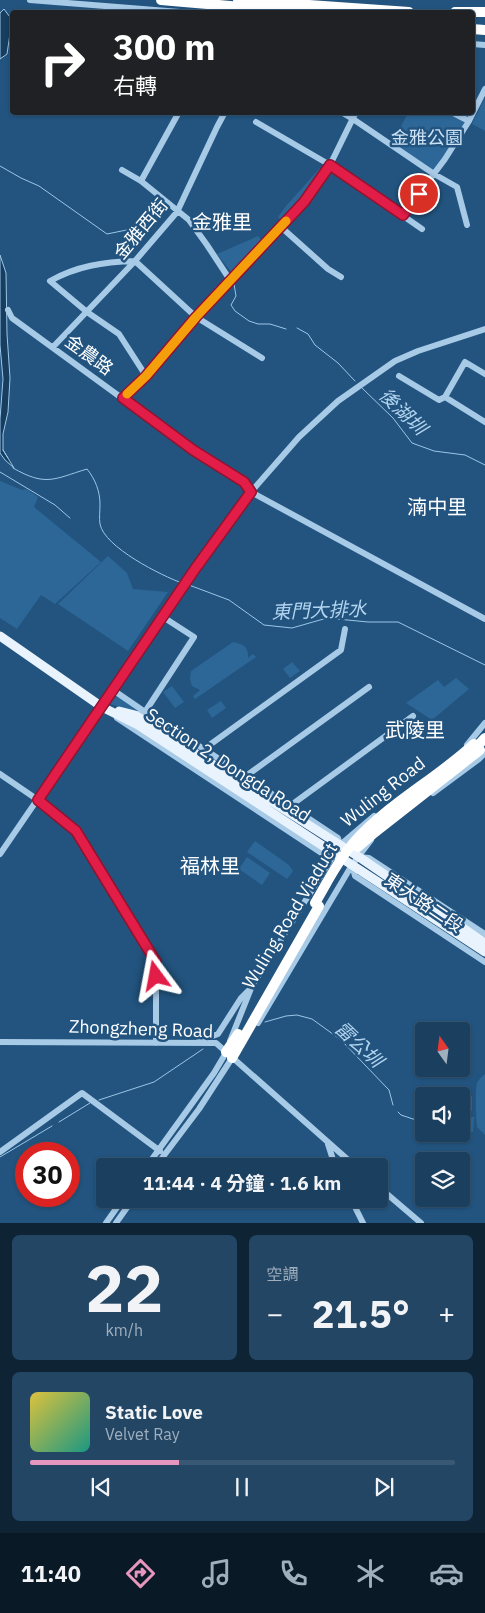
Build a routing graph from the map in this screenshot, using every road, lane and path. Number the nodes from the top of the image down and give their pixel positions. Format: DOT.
graph roads {
  1 [pos="30,0"];
  2 [pos="161,0"];
  3 [pos="238,0"];
  4 [pos="155,10"];
  5 [pos="277,10"];
  6 [pos="380,10"];
  7 [pos="485,89"];
  8 [pos="475,109"];
  9 [pos="177,115"];
  10 [pos="223,115"];
  11 [pos="457,115"];
  12 [pos="472,115"];
  13 [pos="355,116"];
  14 [pos="469,121"];
  15 [pos="256,122"];
  16 [pos="330,165"];
  17 [pos="122,170"];
  18 [pos="434,174"];
  19 [pos="141,181"];
  20 [pos="177,212"];
  21 [pos="403,215"];
  22 [pos="467,225"];
  23 [pos="281,227"];
  24 [pos="422,230"];
  25 [pos="135,261"];
  26 [pos="340,277"];
  27 [pos="230,280"];
  28 [pos="8,310"];
  29 [pos="87,312"];
  30 [pos="196,317"];
  31 [pos="485,330"];
  32 [pos="53,347"];
  33 [pos="262,358"];
  34 [pos="485,374"];
  35 [pos="146,376"];
  36 [pos="399,376"];
  37 [pos="444,397"];
  38 [pos="123,398"];
  39 [pos="485,422"];
  40 [pos="251,492"];
  41 [pos="163,617"];
  42 [pos="485,619"];
  43 [pos="345,629"];
  44 [pos="0,636"];
  45 [pos="369,687"];
  46 [pos="113,690"];
  47 [pos="102,706"];
  48 [pos="145,712"];
  49 [pos="413,716"];
  50 [pos="155,720"];
  51 [pos="485,723"];
  52 [pos="485,730"];
  53 [pos="484,745"];
  54 [pos="204,749"];
  55 [pos="0,774"];
  56 [pos="246,776"];
  57 [pos="426,787"];
  58 [pos="402,795"];
  59 [pos="38,800"];
  60 [pos="416,805"];
  61 [pos="290,806"];
  62 [pos="337,849"];
  63 [pos="0,854"];
  64 [pos="359,857"];
  65 [pos="352,865"];
  66 [pos="317,904"];
  67 [pos="485,934"];
  68 [pos="485,943"];
  69 [pos="485,952"];
  70 [pos="485,962"];
  71 [pos="252,986"];
  72 [pos="0,1042"];
  73 [pos="194,1042"];
  74 [pos="156,1043"];
  75 [pos="229,1055"];
  76 [pos="328,1143"];
  77 [pos="158,1149"];
  78 [pos="0,1152"];
  79 [pos="165,1154"];
  80 [pos="152,1158"];
  81 [pos="162,1158"];
  82 [pos="333,1158"];
  83 [pos="346,1158"];
  84 [pos="388,1195"];
  85 [pos="117,1208"];
  86 [pos="127,1208"];
  87 [pos="356,1208"];
  88 [pos="106,1223"];
  89 [pos="116,1223"];
  90 [pos="363,1223"];
  91 [pos="421,1223"];
  1 -- 4 [label="street"];
  2 -- 5 [label="highway"];
  3 -- 6 [label="highway"];
  7 -- 8 [label="street"];
  9 -- 19 [label="street"];
  10 -- 20 [label="street, 金雅西街"];
  11 -- 14 [label="street"];
  12 -- 14 [label="street"];
  13 -- 16 [label="street"];
  13 -- 18 [label="street"];
  14 -- 18 [label="street"];
  15 -- 16 [label="street"];
  16 -- 21 [label="street"];
  16 -- 23 [label="street"];
  17 -- 19 [label="street"];
  18 -- 21 [label="street"];
  18 -- 22 [label="street"];
  19 -- 20 [label="street"];
  20 -- 25 [label="street, 金雅西街"];
  20 -- 27 [label="street"];
  21 -- 24 [label="street"];
  23 -- 26 [label="street"];
  23 -- 27 [label="street"];
  25 -- 29 [label="street, 金雅西街"];
  25 -- 29 [label="street"];
  25 -- 30 [label="street"];
  27 -- 30 [label="street"];
  28 -- 32 [label="street, 金農路"];
  29 -- 32 [label="street, 金雅西街"];
  29 -- 35 [label="street"];
  30 -- 33 [label="street"];
  30 -- 35 [label="street"];
  31 -- 40 [label="street"];
  32 -- 38 [label="street, 金農路"];
  34 -- 37 [label="street"];
  35 -- 38 [label="street"];
  36 -- 37 [label="street"];
  37 -- 39 [label="street"];
  38 -- 40 [label="street, 金農路"];
  40 -- 41 [label="street"];
  40 -- 42 [label="street, 金農路"];
  41 -- 46 [label="street"];
  41 -- 48 [label="street"];
  43 -- 54 [label="street"];
  44 -- 47 [label="main road, Section 2, Dongda Road"];
  45 -- 56 [label="street"];
  46 -- 47 [label="street"];
  46 -- 48 [label="street"];
  47 -- 50 [label="street"];
  47 -- 59 [label="street"];
  47 -- 62 [label="main road, Section 2, Dongda Road"];
  48 -- 50 [label="street"];
  49 -- 61 [label="street"];
  50 -- 54 [label="street"];
  51 -- 58 [label="street, Wuling Road"];
  52 -- 66 [label="highway, Wuling Road Viaduct, bridge"];
  53 -- 57 [label="highway"];
  53 -- 60 [label="street, Wuling Road"];
  53 -- 66 [label="highway, Wuling Road Viaduct, bridge"];
  54 -- 56 [label="street"];
  55 -- 59 [label="street"];
  56 -- 61 [label="street"];
  57 -- 58 [label="highway"];
  57 -- 60 [label="highway"];
  58 -- 62 [label="street, Wuling Road"];
  59 -- 63 [label="street"];
  59 -- 74 [label="street"];
  60 -- 64 [label="street, Wuling Road"];
  61 -- 62 [label="street"];
  62 -- 64 [label="main road, Section 2, Dongda Road"];
  62 -- 65 [label="main road, Section 2, Dongda Road"];
  62 -- 71 [label="street, Wuling Road"];
  64 -- 65 [label="street, Wuling Road"];
  64 -- 67 [label="street, 東大路二段"];
  64 -- 68 [label="main road, Section 2, Dongda Road"];
  65 -- 69 [label="main road, Section 2, Dongda Road"];
  65 -- 70 [label="street, 東大路二段"];
  65 -- 75 [label="street, Wuling Road"];
  66 -- 75 [label="highway, Wuling Road Viaduct"];
  71 -- 73 [label="street"];
  71 -- 75 [label="street, Wuling Road"];
  72 -- 74 [label="street, Zhongzheng Road"];
  73 -- 74 [label="street, Zhongzheng Road"];
  73 -- 75 [label="street, Zhongzheng Road"];
  75 -- 76 [label="street, Zhongzheng Road"];
  75 -- 77 [label="street"];
  75 -- 79 [label="street"];
  76 -- 82 [label="street"];
  76 -- 83 [label="street, Zhongzheng Road"];
  77 -- 78 [label="street"];
  77 -- 79 [label="street"];
  77 -- 80 [label="street"];
  79 -- 81 [label="street"];
  84 -- 91 [label="street"];
  85 -- 88 [label="street"];
  86 -- 89 [label="street"];
  87 -- 90 [label="street"];
}
